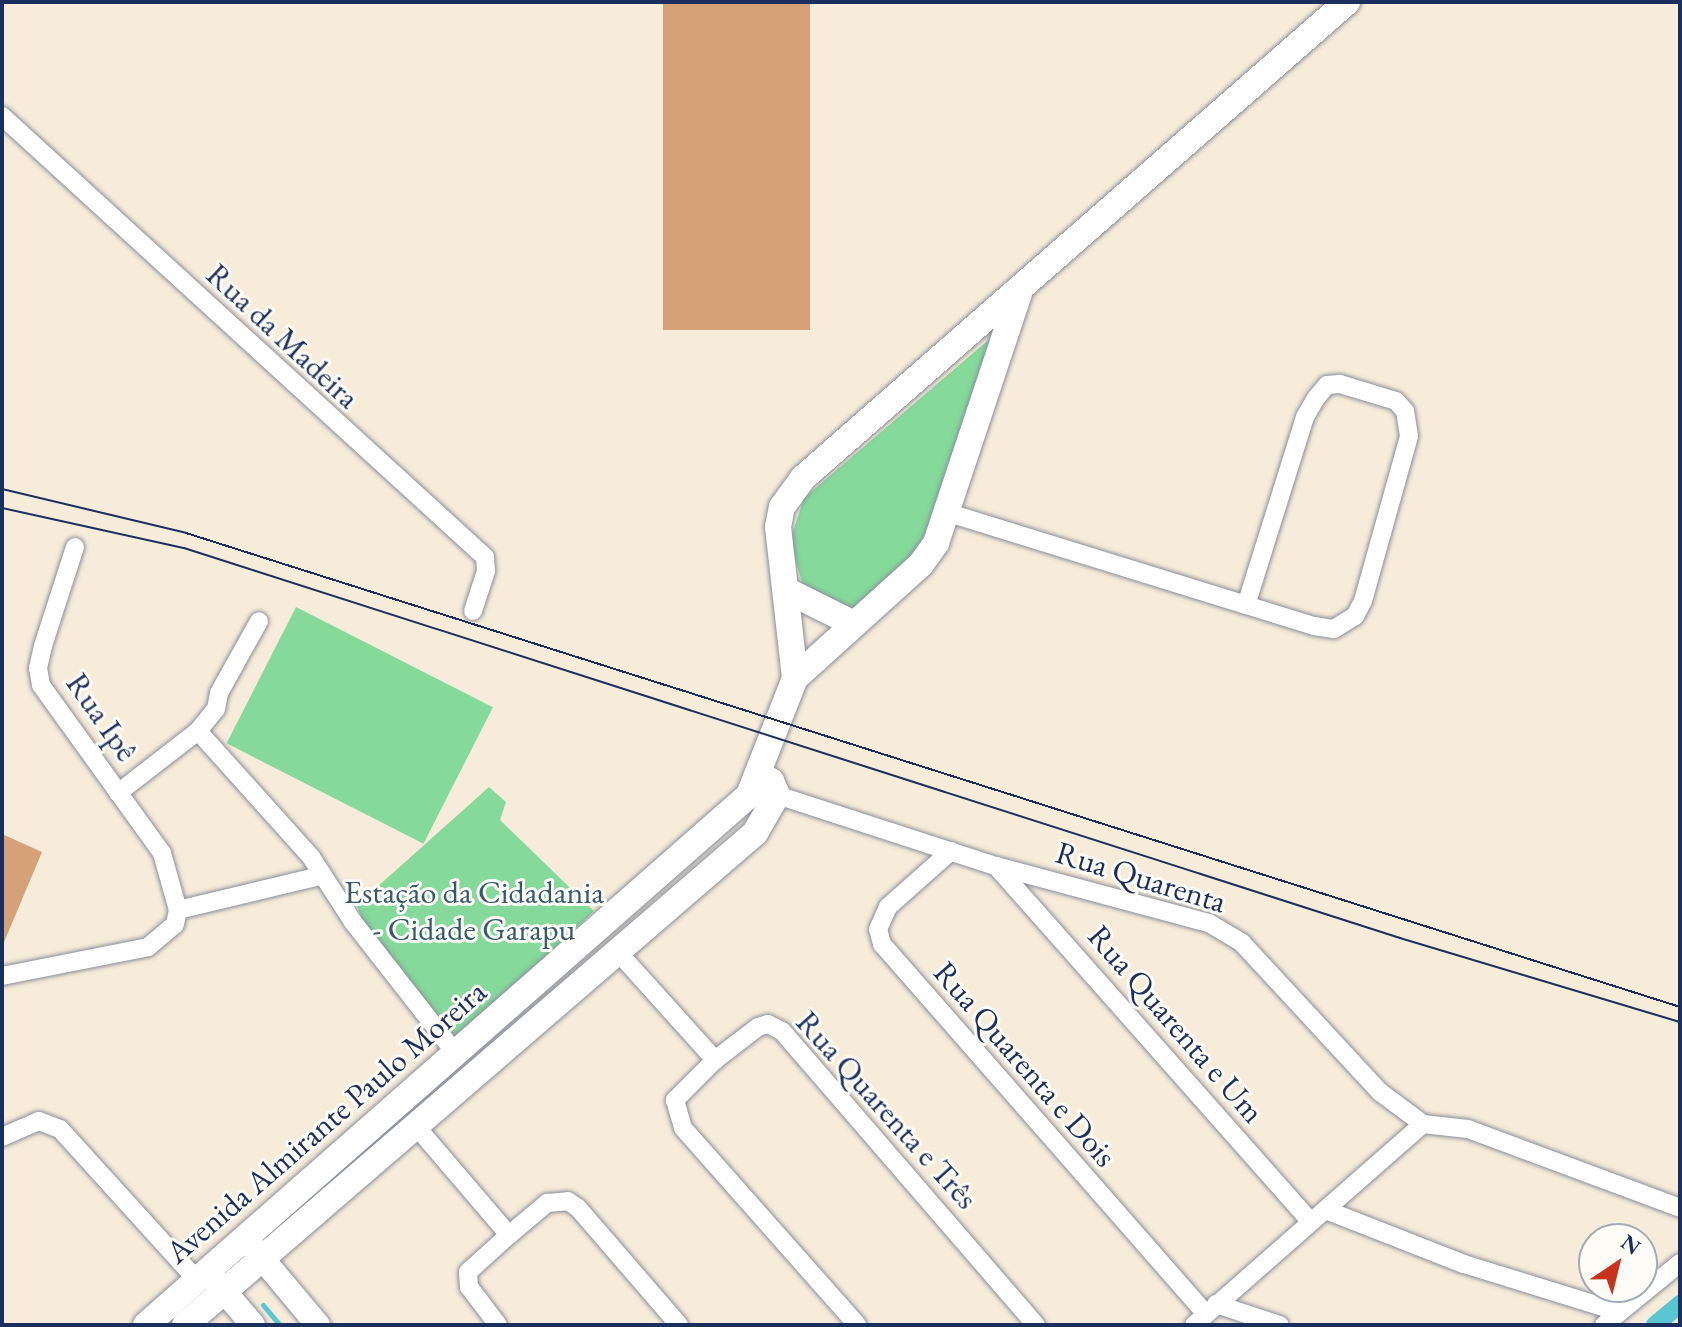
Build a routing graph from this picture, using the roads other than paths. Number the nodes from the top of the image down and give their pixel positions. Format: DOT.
graph roads {
  1 [pos="1347,2"];
  2 [pos="2,116"];
  3 [pos="1019,293"];
  4 [pos="949,513"];
  5 [pos="75,547"];
  6 [pos="788,591"];
  7 [pos="1246,605"];
  8 [pos="473,611"];
  9 [pos="259,621"];
  10 [pos="854,624"];
  11 [pos="795,678"];
  12 [pos="198,731"];
  13 [pos="768,785"];
  14 [pos="118,793"];
  15 [pos="951,851"];
  16 [pos="996,866"];
  17 [pos="320,876"];
  18 [pos="178,910"];
  19 [pos="617,951"];
  20 [pos="561,961"];
  21 [pos="2,976"];
  22 [pos="581,982"];
  23 [pos="457,1055"];
  24 [pos="715,1060"];
  25 [pos="1423,1124"];
  26 [pos="415,1125"];
  27 [pos="2,1137"];
  28 [pos="1680,1208"];
  29 [pos="1326,1210"];
  30 [pos="1311,1222"];
  31 [pos="509,1235"];
  32 [pos="255,1249"];
  33 [pos="1680,1263"];
  34 [pos="210,1282"];
  35 [pos="1619,1312"];
  36 [pos="1205,1315"];
  37 [pos="146,1325"];
  38 [pos="185,1325"];
  39 [pos="253,1325"];
  40 [pos="318,1325"];
  41 [pos="498,1325"];
  42 [pos="679,1325"];
  43 [pos="857,1325"];
  44 [pos="1036,1325"];
  45 [pos="1280,1325"];
  46 [pos="1604,1325"];
  1 -- 3 [label="main road, Avenida Almirante Paulo Moreira"];
  2 -- 8 [label="street, Rua da Madeira"];
  3 -- 4 [label="main road, Avenida Almirante Paulo Moreira"];
  3 -- 6 [label="main road, Avenida Almirante Paulo Moreira"];
  4 -- 7 [label="street"];
  4 -- 10 [label="main road, Avenida Almirante Paulo Moreira"];
  5 -- 14 [label="street, Rua Ipê"];
  6 -- 10 [label="main road"];
  6 -- 11 [label="main road, Avenida Almirante Paulo Moreira"];
  7 -- 7 [label="street"];
  9 -- 12 [label="street"];
  10 -- 11 [label="main road, Avenida Almirante Paulo Moreira"];
  11 -- 13 [label="main road, Avenida Almirante Paulo Moreira"];
  12 -- 14 [label="street"];
  12 -- 17 [label="street"];
  13 -- 15 [label="street, Rua Quarenta"];
  13 -- 19 [label="main road, Avenida Almirante Paulo Moreira"];
  13 -- 20 [label="main road, Avenida Almirante Paulo Moreira"];
  14 -- 18 [label="street, Rua Ipê"];
  15 -- 16 [label="street, Rua Quarenta"];
  15 -- 36 [label="street, Rua Quarenta e Dois"];
  16 -- 25 [label="street, Rua Quarenta"];
  16 -- 30 [label="street, Rua Quarenta e Um"];
  17 -- 18 [label="street"];
  17 -- 23 [label="street"];
  18 -- 21 [label="street"];
  19 -- 22 [label="main road, Avenida Almirante Paulo Moreira"];
  19 -- 24 [label="street"];
  20 -- 22 [label="main road"];
  20 -- 23 [label="main road, Avenida Almirante Paulo Moreira"];
  22 -- 26 [label="main road, Avenida Almirante Paulo Moreira"];
  23 -- 32 [label="main road, Avenida Almirante Paulo Moreira"];
  24 -- 43 [label="street, Rua Quarenta e Três"];
  24 -- 44 [label="street, Rua Quarenta e Três"];
  25 -- 28 [label="street"];
  25 -- 29 [label="street"];
  26 -- 31 [label="street"];
  26 -- 32 [label="main road, Avenida Almirante Paulo Moreira"];
  27 -- 34 [label="street"];
  29 -- 30 [label="street"];
  29 -- 35 [label="street"];
  30 -- 36 [label="street"];
  31 -- 41 [label="street"];
  31 -- 42 [label="street"];
  32 -- 34 [label="main road, Avenida Almirante Paulo Moreira"];
  32 -- 40 [label="street"];
  33 -- 35 [label="street"];
  34 -- 37 [label="main road, Avenida Almirante Paulo Moreira"];
  34 -- 38 [label="main road, Avenida Almirante Paulo Moreira"];
  34 -- 39 [label="street"];
  35 -- 46 [label="street"];
  36 -- 45 [label="street"];
}
